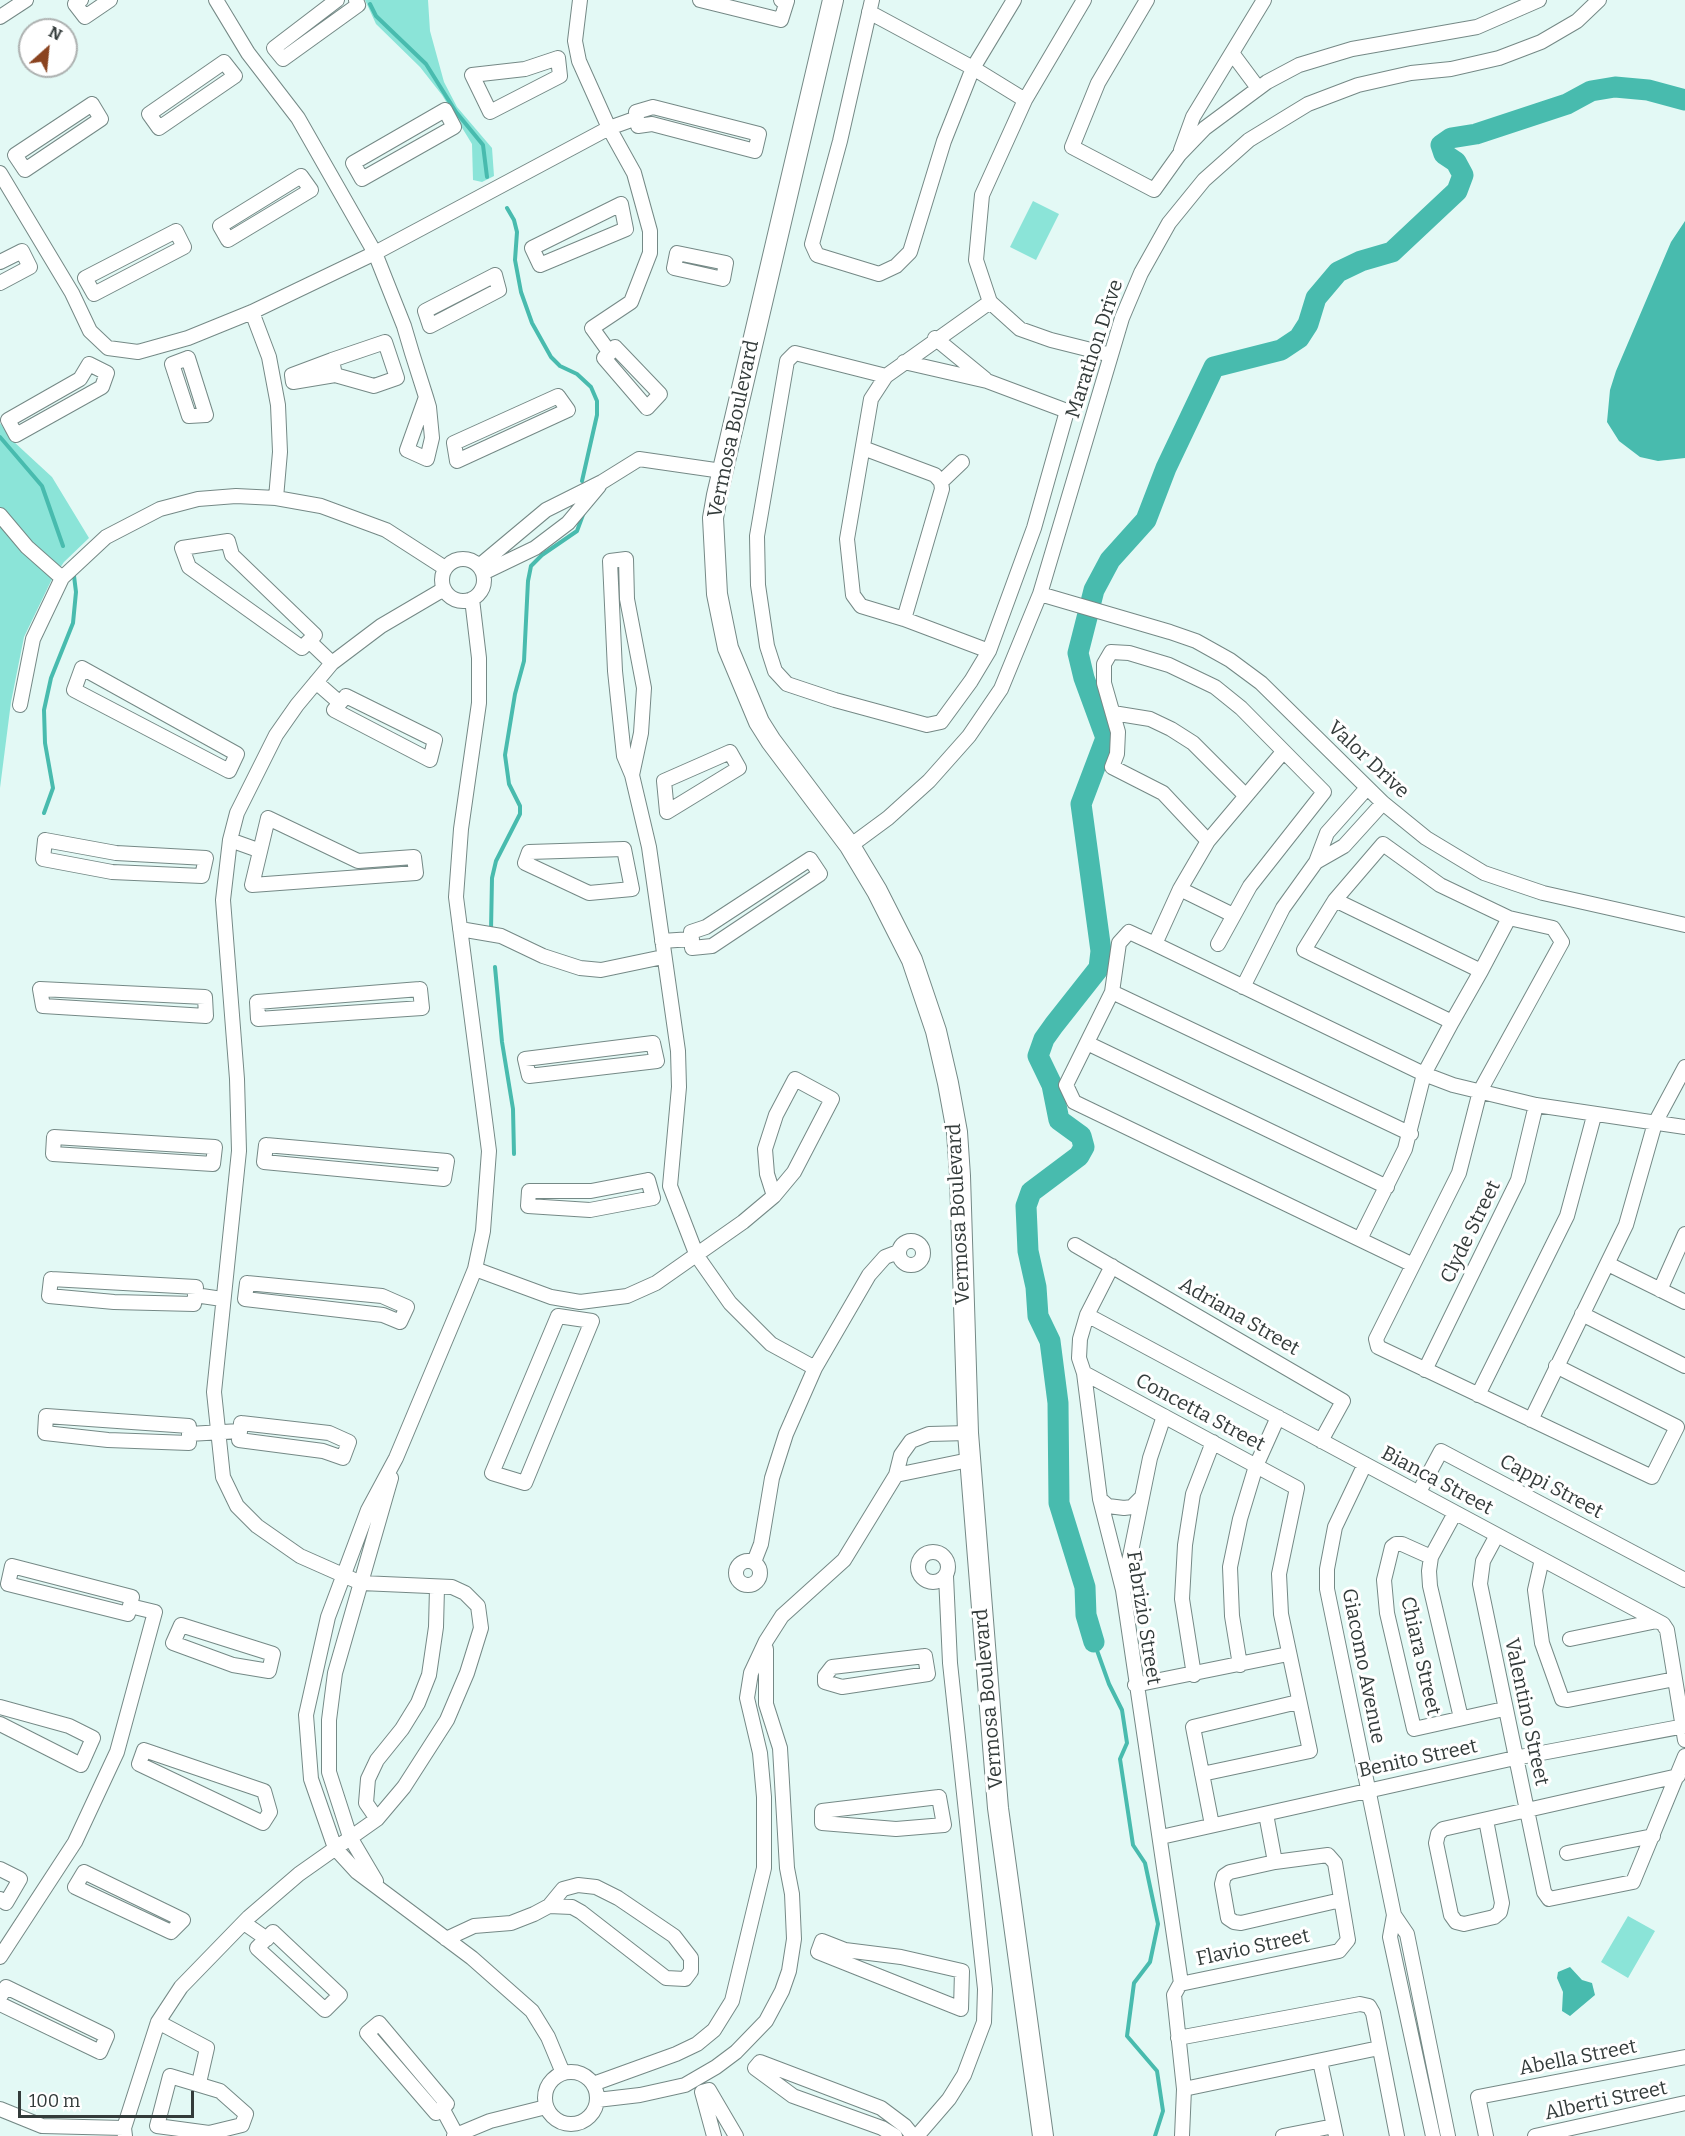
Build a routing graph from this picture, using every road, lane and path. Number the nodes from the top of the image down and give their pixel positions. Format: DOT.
graph roads {
  1 [pos="26,0"];
  2 [pos="81,0"];
  3 [pos="110,0"];
  4 [pos="216,0"];
  5 [pos="337,0"];
  6 [pos="356,0"];
  7 [pos="580,0"];
  8 [pos="700,0"];
  9 [pos="782,0"];
  10 [pos="832,0"];
  11 [pos="1014,0"];
  12 [pos="1084,0"];
  13 [pos="1147,0"];
  14 [pos="1264,0"];
  15 [pos="1538,0"];
  16 [pos="1599,0"];
  17 [pos="871,6"];
  18 [pos="0,17"];
  19 [pos="248,52"];
  20 [pos="1232,53"];
  21 [pos="279,54"];
  22 [pos="579,61"];
  23 [pos="260,66"];
  24 [pos="559,67"];
  25 [pos="973,68"];
  26 [pos="230,69"];
  27 [pos="1258,88"];
  28 [pos="1025,100"];
  29 [pos="637,118"];
  30 [pos="609,128"];
  31 [pos="1179,155"];
  32 [pos="20,162"];
  33 [pos="328,170"];
  34 [pos="358,171"];
  35 [pos="0,173"];
  36 [pos="306,184"];
  37 [pos="337,184"];
  38 [pos="646,210"];
  39 [pos="623,216"];
  40 [pos="43,246"];
  41 [pos="375,253"];
  42 [pos="650,253"];
  43 [pos="26,259"];
  44 [pos="675,260"];
  45 [pos="0,262"];
  46 [pos="0,282"];
  47 [pos="90,286"];
  48 [pos="72,293"];
  49 [pos="990,302"];
  50 [pos="252,312"];
  51 [pos="428,318"];
  52 [pos="404,326"];
  53 [pos="935,338"];
  54 [pos="175,342"];
  55 [pos="108,348"];
  56 [pos="412,353"];
  57 [pos="610,353"];
  58 [pos="1111,355"];
  59 [pos="391,359"];
  60 [pos="332,360"];
  61 [pos="180,361"];
  62 [pos="904,362"];
  63 [pos="98,368"];
  64 [pos="335,375"];
  65 [pos="886,376"];
  66 [pos="987,381"];
  67 [pos="426,397"];
  68 [pos="430,448"];
  69 [pos="863,448"];
  70 [pos="456,453"];
  71 [pos="962,462"];
  72 [pos="722,471"];
  73 [pos="602,482"];
  74 [pos="941,482"];
  75 [pos="276,498"];
  76 [pos="0,515"];
  77 [pos="445,568"];
  78 [pos="481,569"];
  79 [pos="62,578"];
  80 [pos="444,589"];
  81 [pos="1040,594"];
  82 [pos="472,599"];
  83 [pos="904,619"];
  84 [pos="309,641"];
  85 [pos="989,651"];
  86 [pos="332,663"];
  87 [pos="615,671"];
  88 [pos="641,673"];
  89 [pos="316,682"];
  90 [pos="340,703"];
  91 [pos="20,705"];
  92 [pos="1113,713"];
  93 [pos="1283,752"];
  94 [pos="233,763"];
  95 [pos="254,775"];
  96 [pos="632,775"];
  97 [pos="1367,788"];
  98 [pos="665,795"];
  99 [pos="1245,795"];
  100 [pos="1383,803"];
  101 [pos="640,805"];
  102 [pos="230,840"];
  103 [pos="1208,841"];
  104 [pos="850,846"];
  105 [pos="258,850"];
  106 [pos="651,862"];
  107 [pos="1316,862"];
  108 [pos="628,867"];
  109 [pos="204,868"];
  110 [pos="226,869"];
  111 [pos="1180,889"];
  112 [pos="1335,900"];
  113 [pos="1233,915"];
  114 [pos="1509,918"];
  115 [pos="1685,925"];
  116 [pos="460,929"];
  117 [pos="692,939"];
  118 [pos="662,941"];
  119 [pos="1155,944"];
  120 [pos="1218,944"];
  121 [pos="663,957"];
  122 [pos="1481,971"];
  123 [pos="1243,987"];
  124 [pos="1112,992"];
  125 [pos="205,1007"];
  126 [pos="230,1008"];
  127 [pos="258,1010"];
  128 [pos="1452,1022"];
  129 [pos="1088,1043"];
  130 [pos="678,1051"];
  131 [pos="656,1052"];
  132 [pos="1685,1067"];
  133 [pos="1424,1074"];
  134 [pos="1480,1092"];
  135 [pos="1536,1105"];
  136 [pos="1594,1116"];
  137 [pos="1655,1123"];
  138 [pos="1685,1127"];
  139 [pos="1411,1134"];
  140 [pos="265,1153"];
  141 [pos="239,1154"];
  142 [pos="214,1155"];
  143 [pos="670,1186"];
  144 [pos="1387,1187"];
  145 [pos="651,1190"];
  146 [pos="774,1196"];
  147 [pos="1685,1233"];
  148 [pos="1360,1239"];
  149 [pos="1075,1245"];
  150 [pos="898,1252"];
  151 [pos="697,1256"];
  152 [pos="1411,1264"];
  153 [pos="1608,1264"];
  154 [pos="1112,1266"];
  155 [pos="475,1269"];
  156 [pos="1660,1290"];
  157 [pos="246,1293"];
  158 [pos="223,1294"];
  159 [pos="195,1295"];
  160 [pos="580,1302"];
  161 [pos="1685,1302"];
  162 [pos="1582,1314"];
  163 [pos="1087,1315"];
  164 [pos="573,1317"];
  165 [pos="1556,1366"];
  166 [pos="1685,1366"];
  167 [pos="815,1368"];
  168 [pos="1425,1370"];
  169 [pos="1084,1372"];
  170 [pos="1478,1395"];
  171 [pos="1164,1416"];
  172 [pos="1278,1418"];
  173 [pos="1531,1420"];
  174 [pos="240,1431"];
  175 [pos="218,1433"];
  176 [pos="968,1433"];
  177 [pos="189,1434"];
  178 [pos="1321,1441"];
  179 [pos="1213,1442"];
  180 [pos="396,1458"];
  181 [pos="969,1460"];
  182 [pos="1365,1464"];
  183 [pos="1256,1466"];
  184 [pos="896,1475"];
  185 [pos="1419,1492"];
  186 [pos="1142,1497"];
  187 [pos="1100,1499"];
  188 [pos="1455,1513"];
  189 [pos="1497,1535"];
  190 [pos="1431,1557"];
  191 [pos="1542,1559"];
  192 [pos="754,1562"];
  193 [pos="343,1576"];
  194 [pos="946,1576"];
  195 [pos="1685,1580"];
  196 [pos="361,1584"];
  197 [pos="438,1588"];
  198 [pos="1123,1590"];
  199 [pos="130,1606"];
  200 [pos="1657,1621"];
  201 [pos="152,1626"];
  202 [pos="177,1634"];
  203 [pos="1570,1639"];
  204 [pos="766,1641"];
  205 [pos="1288,1654"];
  206 [pos="950,1663"];
  207 [pos="927,1664"];
  208 [pos="1240,1665"];
  209 [pos="1194,1675"];
  210 [pos="1675,1678"];
  211 [pos="1135,1685"];
  212 [pos="1298,1702"];
  213 [pos="0,1707"];
  214 [pos="1504,1709"];
  215 [pos="1461,1718"];
  216 [pos="0,1724"];
  217 [pos="1685,1726"];
  218 [pos="1685,1740"];
  219 [pos="780,1748"];
  220 [pos="88,1750"];
  221 [pos="760,1753"];
  222 [pos="1685,1756"];
  223 [pos="114,1757"];
  224 [pos="141,1757"];
  225 [pos="1515,1758"];
  226 [pos="1202,1774"];
  227 [pos="1678,1776"];
  228 [pos="1367,1790"];
  229 [pos="966,1807"];
  230 [pos="1528,1809"];
  231 [pos="941,1810"];
  232 [pos="1266,1814"];
  233 [pos="377,1819"];
  234 [pos="1486,1820"];
  235 [pos="1212,1825"];
  236 [pos="1653,1836"];
  237 [pos="350,1837"];
  238 [pos="1161,1837"];
  239 [pos="335,1848"];
  240 [pos="1567,1853"];
  241 [pos="1275,1862"];
  242 [pos="764,1868"];
  243 [pos="787,1868"];
  244 [pos="0,1869"];
  245 [pos="56,1872"];
  246 [pos="79,1880"];
  247 [pos="14,1889"];
  248 [pos="390,1898"];
  249 [pos="0,1899"];
  250 [pos="1341,1900"];
  251 [pos="36,1902"];
  252 [pos="549,1906"];
  253 [pos="1394,1915"];
  254 [pos="244,1923"];
  255 [pos="267,1939"];
  256 [pos="446,1939"];
  257 [pos="0,1957"];
  258 [pos="1414,1963"];
  259 [pos="1397,1967"];
  260 [pos="1181,1983"];
  261 [pos="986,1989"];
  262 [pos="963,1990"];
  263 [pos="0,1997"];
  264 [pos="158,2022"];
  265 [pos="1178,2038"];
  266 [pos="1379,2048"];
  267 [pos="1685,2056"];
  268 [pos="1320,2061"];
  269 [pos="564,2073"];
  270 [pos="199,2083"];
  271 [pos="593,2084"];
  272 [pos="1184,2089"];
  273 [pos="597,2100"];
  274 [pos="1685,2103"];
  275 [pos="546,2107"];
  276 [pos="441,2108"];
  277 [pos="1,2110"];
  278 [pos="576,2130"];
  279 [pos="1335,2131"];
  280 [pos="124,2132"];
  281 [pos="905,2133"];
  282 [pos="455,2135"];
  283 [pos="714,2136"];
  284 [pos="736,2136"];
  285 [pos="1043,2136"];
  286 [pos="1182,2136"];
  287 [pos="1283,2136"];
  288 [pos="1398,2136"];
  289 [pos="1433,2136"];
  290 [pos="1448,2136"];
  291 [pos="1486,2136"];
  292 [pos="1535,2136"];
  1 -- 18 [label="street"];
  2 -- 3 [label="street"];
  4 -- 19 [label="street"];
  5 -- 21 [label="street"];
  6 -- 21 [label="street"];
  7 -- 22 [label="street"];
  8 -- 9 [label="street"];
  10 -- 72 [label="main road, Vermosa Boulevard"];
  11 -- 25 [label="street"];
  12 -- 28 [label="street"];
  13 -- 31 [label="street"];
  14 -- 20 [label="street"];
  15 -- 27 [label="street"];
  16 -- 58 [label="street, Marathon Drive"];
  17 -- 25 [label="street"];
  17 -- 25 [label="street"];
  19 -- 23 [label="street"];
  19 -- 26 [label="street"];
  20 -- 27 [label="street"];
  20 -- 31 [label="street"];
  21 -- 23 [label="street"];
  22 -- 24 [label="street"];
  22 -- 30 [label="street"];
  23 -- 33 [label="street"];
  24 -- 24 [label="street"];
  25 -- 28 [label="street"];
  26 -- 26 [label="street"];
  27 -- 31 [label="street"];
  28 -- 49 [label="street"];
  29 -- 29 [label="street"];
  29 -- 30 [label="street"];
  30 -- 38 [label="street"];
  30 -- 41 [label="street"];
  32 -- 32 [label="street"];
  32 -- 35 [label="street"];
  33 -- 36 [label="street"];
  33 -- 37 [label="street"];
  34 -- 34 [label="street"];
  34 -- 37 [label="street"];
  35 -- 40 [label="street"];
  36 -- 36 [label="street"];
  37 -- 41 [label="street"];
  38 -- 39 [label="street"];
  38 -- 42 [label="street"];
  39 -- 39 [label="street"];
  40 -- 43 [label="street"];
  40 -- 48 [label="street"];
  41 -- 50 [label="street"];
  41 -- 52 [label="street"];
  42 -- 44 [label="street"];
  42 -- 57 [label="street"];
  43 -- 45 [label="street"];
  43 -- 46 [label="street"];
  47 -- 47 [label="street"];
  47 -- 48 [label="street"];
  48 -- 55 [label="street"];
  49 -- 53 [label="street"];
  49 -- 58 [label="street"];
  50 -- 54 [label="street"];
  50 -- 75 [label="street"];
  51 -- 51 [label="street"];
  51 -- 52 [label="street"];
  52 -- 56 [label="street"];
  53 -- 62 [label="street"];
  53 -- 66 [label="street"];
  54 -- 55 [label="street"];
  54 -- 61 [label="street"];
  55 -- 63 [label="street"];
  56 -- 59 [label="street"];
  56 -- 67 [label="street"];
  58 -- 81 [label="street, Marathon Drive"];
  59 -- 60 [label="street"];
  59 -- 64 [label="street"];
  60 -- 64 [label="street"];
  60 -- 64 [label="street"];
  62 -- 65 [label="street"];
  62 -- 66 [label="street"];
  63 -- 63 [label="street"];
  65 -- 69 [label="street"];
  65 -- 85 [label="street"];
  66 -- 85 [label="street"];
  67 -- 68 [label="street"];
  67 -- 68 [label="street"];
  68 -- 70 [label="street"];
  69 -- 74 [label="street"];
  69 -- 83 [label="street"];
  70 -- 70 [label="street"];
  71 -- 74 [label="street"];
  72 -- 73 [label="street"];
  72 -- 104 [label="main road, Vermosa Boulevard"];
  73 -- 78 [label="street"];
  73 -- 78 [label="street"];
  74 -- 83 [label="street"];
  75 -- 77 [label="street"];
  75 -- 79 [label="street"];
  76 -- 79 [label="street"];
  77 -- 78 [label="street"];
  77 -- 80 [label="street"];
  78 -- 82 [label="street"];
  79 -- 91 [label="street"];
  80 -- 82 [label="street"];
  80 -- 86 [label="street"];
  81 -- 97 [label="street, Valor Drive"];
  81 -- 104 [label="street, Marathon Drive"];
  82 -- 116 [label="street"];
  83 -- 85 [label="street"];
  84 -- 84 [label="street"];
  84 -- 86 [label="street"];
  86 -- 89 [label="street"];
  87 -- 88 [label="street"];
  87 -- 88 [label="street"];
  87 -- 96 [label="street"];
  88 -- 96 [label="street"];
  89 -- 90 [label="street"];
  89 -- 95 [label="street"];
  90 -- 90 [label="street"];
  92 -- 93 [label="street"];
  92 -- 99 [label="street"];
  92 -- 103 [label="street"];
  93 -- 99 [label="street"];
  93 -- 113 [label="street"];
  94 -- 94 [label="street"];
  94 -- 95 [label="street"];
  95 -- 102 [label="street"];
  96 -- 101 [label="street"];
  97 -- 100 [label="street, Valor Drive"];
  97 -- 107 [label="street"];
  98 -- 98 [label="street"];
  98 -- 101 [label="street"];
  99 -- 103 [label="street"];
  100 -- 107 [label="street"];
  100 -- 115 [label="street, Valor Drive"];
  101 -- 106 [label="street"];
  102 -- 105 [label="street"];
  102 -- 110 [label="street"];
  103 -- 111 [label="street"];
  104 -- 176 [label="main road, Vermosa Boulevard"];
  105 -- 105 [label="street"];
  106 -- 108 [label="street"];
  106 -- 118 [label="street"];
  107 -- 123 [label="street"];
  108 -- 108 [label="street"];
  109 -- 109 [label="street"];
  109 -- 110 [label="street"];
  110 -- 126 [label="street"];
  111 -- 113 [label="street"];
  111 -- 119 [label="street"];
  112 -- 114 [label="street"];
  112 -- 122 [label="street"];
  112 -- 128 [label="street"];
  113 -- 120 [label="street"];
  114 -- 122 [label="street"];
  114 -- 134 [label="street"];
  116 -- 121 [label="street"];
  116 -- 155 [label="street"];
  117 -- 117 [label="street"];
  117 -- 118 [label="street"];
  118 -- 121 [label="street"];
  119 -- 123 [label="street"];
  119 -- 124 [label="street"];
  121 -- 130 [label="street"];
  122 -- 128 [label="street"];
  123 -- 133 [label="street"];
  124 -- 129 [label="street"];
  124 -- 139 [label="street"];
  125 -- 125 [label="street"];
  125 -- 126 [label="street"];
  126 -- 127 [label="street"];
  126 -- 141 [label="street"];
  127 -- 127 [label="street"];
  128 -- 133 [label="street"];
  129 -- 144 [label="street"];
  129 -- 148 [label="street"];
  130 -- 131 [label="street"];
  130 -- 143 [label="street"];
  131 -- 131 [label="street"];
  132 -- 137 [label="street"];
  133 -- 134 [label="street"];
  133 -- 139 [label="street"];
  134 -- 135 [label="street"];
  134 -- 152 [label="street"];
  135 -- 136 [label="street"];
  135 -- 168 [label="street, Clyde Street"];
  136 -- 137 [label="street"];
  136 -- 170 [label="street"];
  137 -- 138 [label="street"];
  137 -- 153 [label="street"];
  139 -- 144 [label="street"];
  140 -- 140 [label="street"];
  140 -- 141 [label="street"];
  141 -- 142 [label="street"];
  141 -- 158 [label="street"];
  142 -- 142 [label="street"];
  143 -- 145 [label="street"];
  143 -- 151 [label="street"];
  144 -- 148 [label="street"];
  145 -- 145 [label="street"];
  146 -- 146 [label="street"];
  146 -- 151 [label="street"];
  147 -- 156 [label="street"];
  148 -- 152 [label="street"];
  149 -- 154 [label="street, Adriana Street"];
  150 -- 167 [label="street"];
  151 -- 160 [label="street"];
  151 -- 167 [label="street"];
  152 -- 168 [label="street"];
  153 -- 156 [label="street"];
  153 -- 162 [label="street"];
  154 -- 163 [label="street, Fabrizio Street"];
  154 -- 178 [label="street, Adriana Street"];
  155 -- 160 [label="street"];
  155 -- 180 [label="street"];
  156 -- 161 [label="street"];
  157 -- 157 [label="street"];
  157 -- 158 [label="street"];
  158 -- 159 [label="street"];
  158 -- 175 [label="street"];
  159 -- 159 [label="street"];
  160 -- 164 [label="street"];
  162 -- 165 [label="street"];
  162 -- 166 [label="street"];
  163 -- 169 [label="street, Fabrizio Street"];
  163 -- 172 [label="street, Bianca Street"];
  164 -- 164 [label="street"];
  165 -- 173 [label="street"];
  165 -- 173 [label="street"];
  167 -- 192 [label="street"];
  168 -- 170 [label="street"];
  169 -- 171 [label="street, Concetta Street"];
  169 -- 187 [label="street, Fabrizio Street"];
  170 -- 173 [label="street"];
  171 -- 179 [label="street, Concetta Street"];
  171 -- 186 [label="street"];
  172 -- 178 [label="street, Bianca Street"];
  172 -- 183 [label="street"];
  174 -- 174 [label="street"];
  174 -- 175 [label="street"];
  175 -- 177 [label="street"];
  175 -- 193 [label="street"];
  176 -- 181 [label="main road, Vermosa Boulevard"];
  176 -- 184 [label="street"];
  177 -- 177 [label="street"];
  178 -- 182 [label="street, Bianca Street"];
  179 -- 183 [label="street, Concetta Street"];
  179 -- 209 [label="street"];
  180 -- 193 [label="street"];
  180 -- 196 [label="street"];
  181 -- 184 [label="street"];
  181 -- 285 [label="main road, Vermosa Boulevard"];
  182 -- 185 [label="street, Bianca Street"];
  182 -- 228 [label="street, Giacomo Avenue"];
  183 -- 205 [label="street, Concetta Street"];
  183 -- 208 [label="street"];
  184 -- 204 [label="street"];
  185 -- 188 [label="street, Bianca Street"];
  185 -- 195 [label="street, Cappi Street"];
  186 -- 187 [label="street"];
  186 -- 198 [label="street"];
  187 -- 198 [label="street, Fabrizio Street"];
  188 -- 189 [label="street, Bianca Street"];
  188 -- 190 [label="street"];
  189 -- 191 [label="street, Bianca Street"];
  189 -- 214 [label="street, Valentino Street"];
  190 -- 215 [label="street"];
  190 -- 215 [label="street, Chiara Street"];
  191 -- 200 [label="street, Bianca Street"];
  191 -- 210 [label="street"];
  193 -- 196 [label="street"];
  193 -- 239 [label="street"];
  194 -- 206 [label="street"];
  196 -- 197 [label="street"];
  196 -- 237 [label="street"];
  197 -- 233 [label="street"];
  197 -- 233 [label="street"];
  198 -- 211 [label="street, Fabrizio Street"];
  199 -- 199 [label="street"];
  199 -- 201 [label="street"];
  200 -- 203 [label="street"];
  200 -- 210 [label="street"];
  201 -- 202 [label="street"];
  201 -- 223 [label="street"];
  202 -- 202 [label="street"];
  204 -- 219 [label="street"];
  204 -- 221 [label="street"];
  205 -- 208 [label="street"];
  205 -- 212 [label="street"];
  206 -- 207 [label="street"];
  206 -- 229 [label="street"];
  207 -- 207 [label="street"];
  208 -- 209 [label="street"];
  209 -- 211 [label="street"];
  210 -- 217 [label="street"];
  211 -- 238 [label="street, Fabrizio Street"];
  212 -- 226 [label="street"];
  212 -- 226 [label="street"];
  213 -- 220 [label="street"];
  214 -- 215 [label="street, Chiara Street"];
  214 -- 225 [label="street, Valentino Street"];
  216 -- 220 [label="street"];
  217 -- 218 [label="street"];
  217 -- 225 [label="street, Benito Street"];
  219 -- 221 [label="street"];
  219 -- 243 [label="street"];
  220 -- 223 [label="street"];
  221 -- 242 [label="street"];
  222 -- 227 [label="street"];
  223 -- 224 [label="street"];
  223 -- 245 [label="street"];
  224 -- 224 [label="street"];
  225 -- 228 [label="street, Benito Street"];
  225 -- 230 [label="street, Valentino Street"];
  226 -- 235 [label="street"];
  227 -- 230 [label="street"];
  227 -- 236 [label="street"];
  228 -- 232 [label="street, Benito Street"];
  228 -- 253 [label="street, Giacomo Avenue"];
  229 -- 231 [label="street"];
  229 -- 261 [label="street"];
  230 -- 234 [label="street"];
  230 -- 236 [label="street, Valentino Street"];
  231 -- 231 [label="street"];
  232 -- 235 [label="street, Benito Street"];
  232 -- 241 [label="street"];
  233 -- 237 [label="street"];
  234 -- 234 [label="street"];
  235 -- 238 [label="street, Benito Street"];
  236 -- 240 [label="street"];
  237 -- 239 [label="street"];
  237 -- 248 [label="street"];
  238 -- 260 [label="street, Fabrizio Street"];
  239 -- 248 [label="street"];
  239 -- 254 [label="street"];
  241 -- 250 [label="street"];
  241 -- 250 [label="street"];
  242 -- 243 [label="street"];
  242 -- 271 [label="street"];
  243 -- 273 [label="street"];
  244 -- 247 [label="street"];
  245 -- 246 [label="street"];
  245 -- 251 [label="street"];
  246 -- 246 [label="street"];
  247 -- 249 [label="street"];
  247 -- 251 [label="street"];
  248 -- 256 [label="street"];
  250 -- 260 [label="street, Flavio Street"];
  251 -- 257 [label="street"];
  252 -- 252 [label="street"];
  252 -- 256 [label="street"];
  253 -- 258 [label="street, Giacomo Avenue"];
  253 -- 259 [label="street, Giacomo Avenue"];
  254 -- 255 [label="street"];
  254 -- 264 [label="street"];
  255 -- 255 [label="street"];
  256 -- 269 [label="street"];
  258 -- 259 [label="street"];
  258 -- 290 [label="street, Giacomo Avenue"];
  259 -- 289 [label="street, Giacomo Avenue"];
  260 -- 265 [label="street, Flavio Street"];
  261 -- 262 [label="street"];
  261 -- 281 [label="street"];
  262 -- 262 [label="street"];
  263 -- 263 [label="street"];
  264 -- 270 [label="street"];
  264 -- 280 [label="street"];
  265 -- 266 [label="street"];
  265 -- 272 [label="street, Flavio Street"];
  266 -- 268 [label="street"];
  266 -- 288 [label="street"];
  267 -- 291 [label="street, Abella Street"];
  268 -- 272 [label="street"];
  268 -- 279 [label="street"];
  269 -- 271 [label="street"];
  269 -- 275 [label="street"];
  270 -- 270 [label="street"];
  271 -- 273 [label="street"];
  272 -- 286 [label="street, Flavio Street"];
  273 -- 278 [label="street"];
  274 -- 292 [label="street, Alberti Street"];
  275 -- 278 [label="street"];
  275 -- 282 [label="street"];
  276 -- 276 [label="street"];
  276 -- 282 [label="street"];
  277 -- 280 [label="street"];
  279 -- 287 [label="street"];
  281 -- 281 [label="street"];
  283 -- 284 [label="street"];
}
